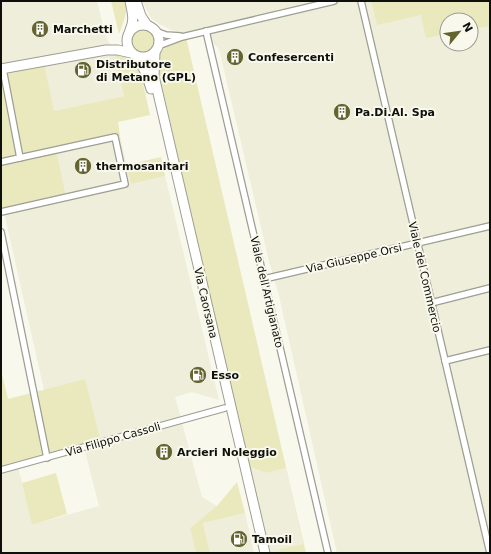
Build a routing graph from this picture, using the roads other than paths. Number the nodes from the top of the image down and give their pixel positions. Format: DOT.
graph roads {
  1 [pos="130,1"];
  2 [pos="136,1"];
  3 [pos="334,1"];
  4 [pos="361,1"];
  5 [pos="147,25"];
  6 [pos="156,31"];
  7 [pos="206,31"];
  8 [pos="128,34"];
  9 [pos="182,37"];
  10 [pos="157,49"];
  11 [pos="106,50"];
  12 [pos="133,54"];
  13 [pos="2,69"];
  14 [pos="20,158"];
  15 [pos="1,162"];
  16 [pos="1,212"];
  17 [pos="490,226"];
  18 [pos="1,232"];
  19 [pos="417,244"];
  20 [pos="264,279"];
  21 [pos="490,288"];
  22 [pos="431,303"];
  23 [pos="490,350"];
  24 [pos="445,361"];
  25 [pos="225,408"];
  26 [pos="47,458"];
  27 [pos="1,470"];
  28 [pos="259,553"];
  29 [pos="265,553"];
  30 [pos="328,553"];
  31 [pos="490,553"];
  1 -- 8 [label="main road"];
  2 -- 5 [label="main road"];
  3 -- 7 [label="street"];
  4 -- 19 [label="street, Viale del Commercio"];
  5 -- 6 [label="main road"];
  5 -- 8 [label="main road"];
  6 -- 9 [label="street"];
  6 -- 10 [label="main road"];
  7 -- 9 [label="street"];
  7 -- 20 [label="street, Viale dell'Artigianato"];
  8 -- 11 [label="main road"];
  8 -- 12 [label="main road"];
  9 -- 10 [label="street"];
  10 -- 12 [label="main road"];
  10 -- 29 [label="main road, Via Caorsana"];
  11 -- 12 [label="main road"];
  11 -- 13 [label="main road"];
  12 -- 25 [label="main road, Via Caorsana"];
  13 -- 14 [label="street"];
  14 -- 15 [label="street"];
  14 -- 16 [label="street"];
  17 -- 19 [label="street, Via Giuseppe Orsi"];
  18 -- 26 [label="street"];
  19 -- 20 [label="street, Via Giuseppe Orsi"];
  19 -- 22 [label="street, Viale del Commercio"];
  20 -- 30 [label="street, Viale dell'Artigianato"];
  21 -- 22 [label="street"];
  22 -- 24 [label="street, Viale del Commercio"];
  23 -- 24 [label="street"];
  24 -- 31 [label="street, Viale del Commercio"];
  25 -- 26 [label="street, Via Filippo Cassoli"];
  25 -- 28 [label="main road, Via Caorsana"];
  26 -- 27 [label="street, Via Filippo Cassoli"];
}
